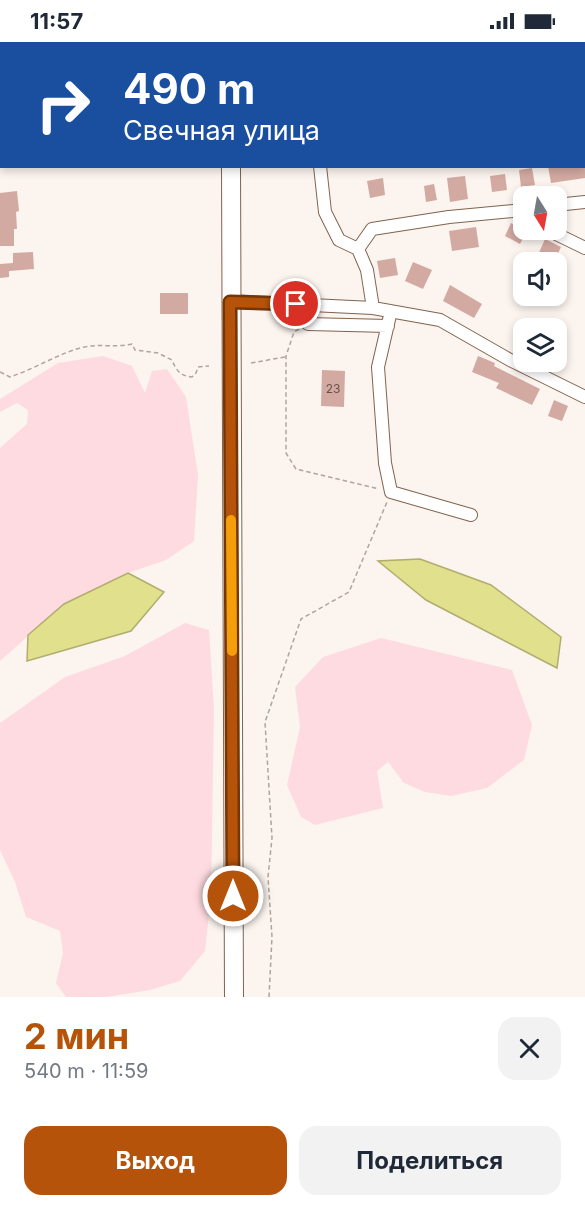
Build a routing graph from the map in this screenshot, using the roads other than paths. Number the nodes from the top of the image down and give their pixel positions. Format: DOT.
graph roads {
  1 [pos="320,168"];
  2 [pos="231,169"];
  3 [pos="585,202"];
  4 [pos="567,204"];
  5 [pos="513,213"];
  6 [pos="567,239"];
  7 [pos="585,248"];
  8 [pos="358,249"];
  9 [pos="230,302"];
  10 [pos="373,308"];
  11 [pos="391,311"];
  12 [pos="308,324"];
  13 [pos="387,326"];
  14 [pos="585,397"];
  15 [pos="471,515"];
  16 [pos="234,997"];
  1 -- 8 [label="street"];
  2 -- 9 [label="highway"];
  3 -- 4 [label="street"];
  5 -- 8 [label="street"];
  6 -- 7 [label="street"];
  8 -- 10 [label="street"];
  9 -- 10 [label="street"];
  9 -- 16 [label="highway"];
  10 -- 11 [label="street"];
  11 -- 13 [label="street"];
  11 -- 14 [label="street"];
  12 -- 13 [label="street"];
  13 -- 15 [label="street"];
}
